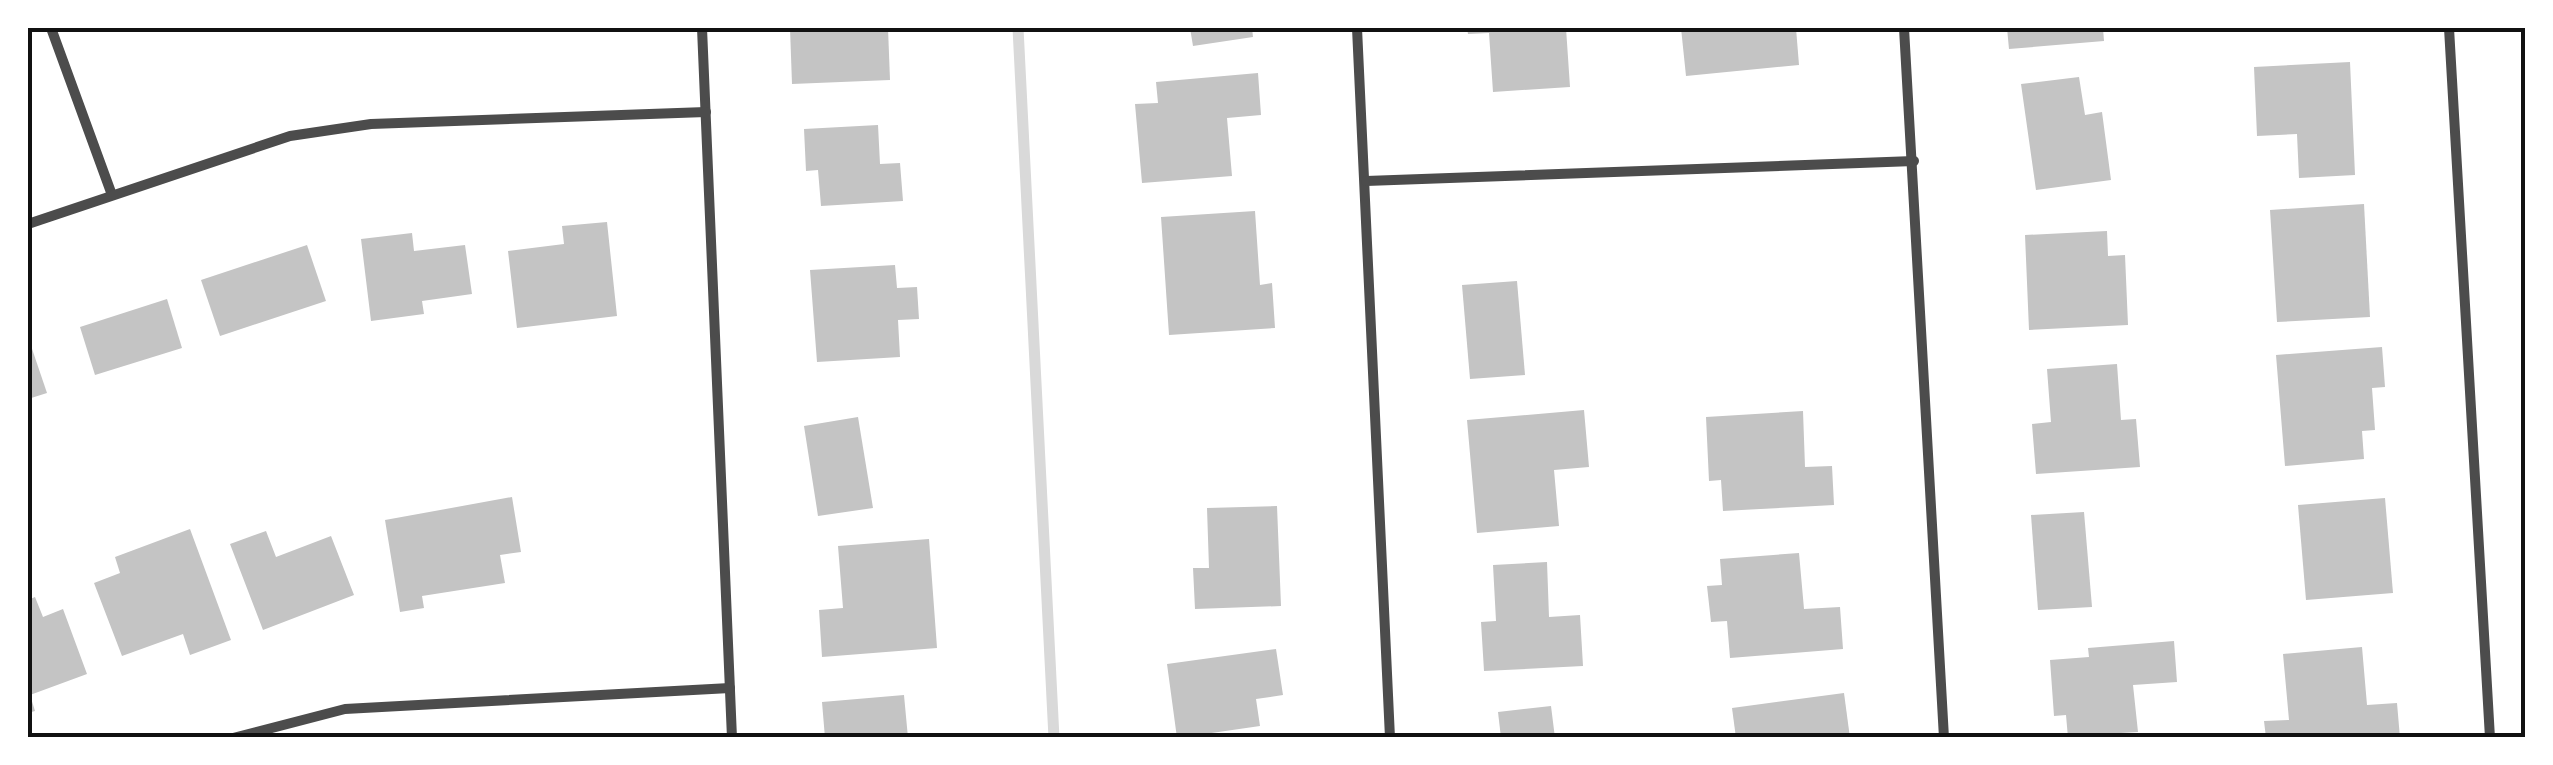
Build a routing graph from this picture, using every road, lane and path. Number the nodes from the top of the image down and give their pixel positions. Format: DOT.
graph roads {
  1 [pos="50,28"];
  2 [pos="702,28"];
  3 [pos="1357,28"];
  4 [pos="1904,28"];
  5 [pos="2449,28"];
  6 [pos="706,112"];
  7 [pos="1914,161"];
  8 [pos="1366,181"];
  9 [pos="112,195"];
  10 [pos="28,224"];
  11 [pos="730,688"];
  12 [pos="233,738"];
  13 [pos="732,738"];
  14 [pos="1390,738"];
  15 [pos="1944,738"];
  16 [pos="2490,738"];
  1 -- 9 [label="street"];
  2 -- 6 [label="street"];
  3 -- 8 [label="street"];
  4 -- 7 [label="street"];
  5 -- 16 [label="street"];
  6 -- 9 [label="street"];
  6 -- 11 [label="street"];
  7 -- 8 [label="street"];
  7 -- 15 [label="street"];
  8 -- 14 [label="street"];
  9 -- 10 [label="street"];
  11 -- 12 [label="street"];
  11 -- 13 [label="street"];
}
